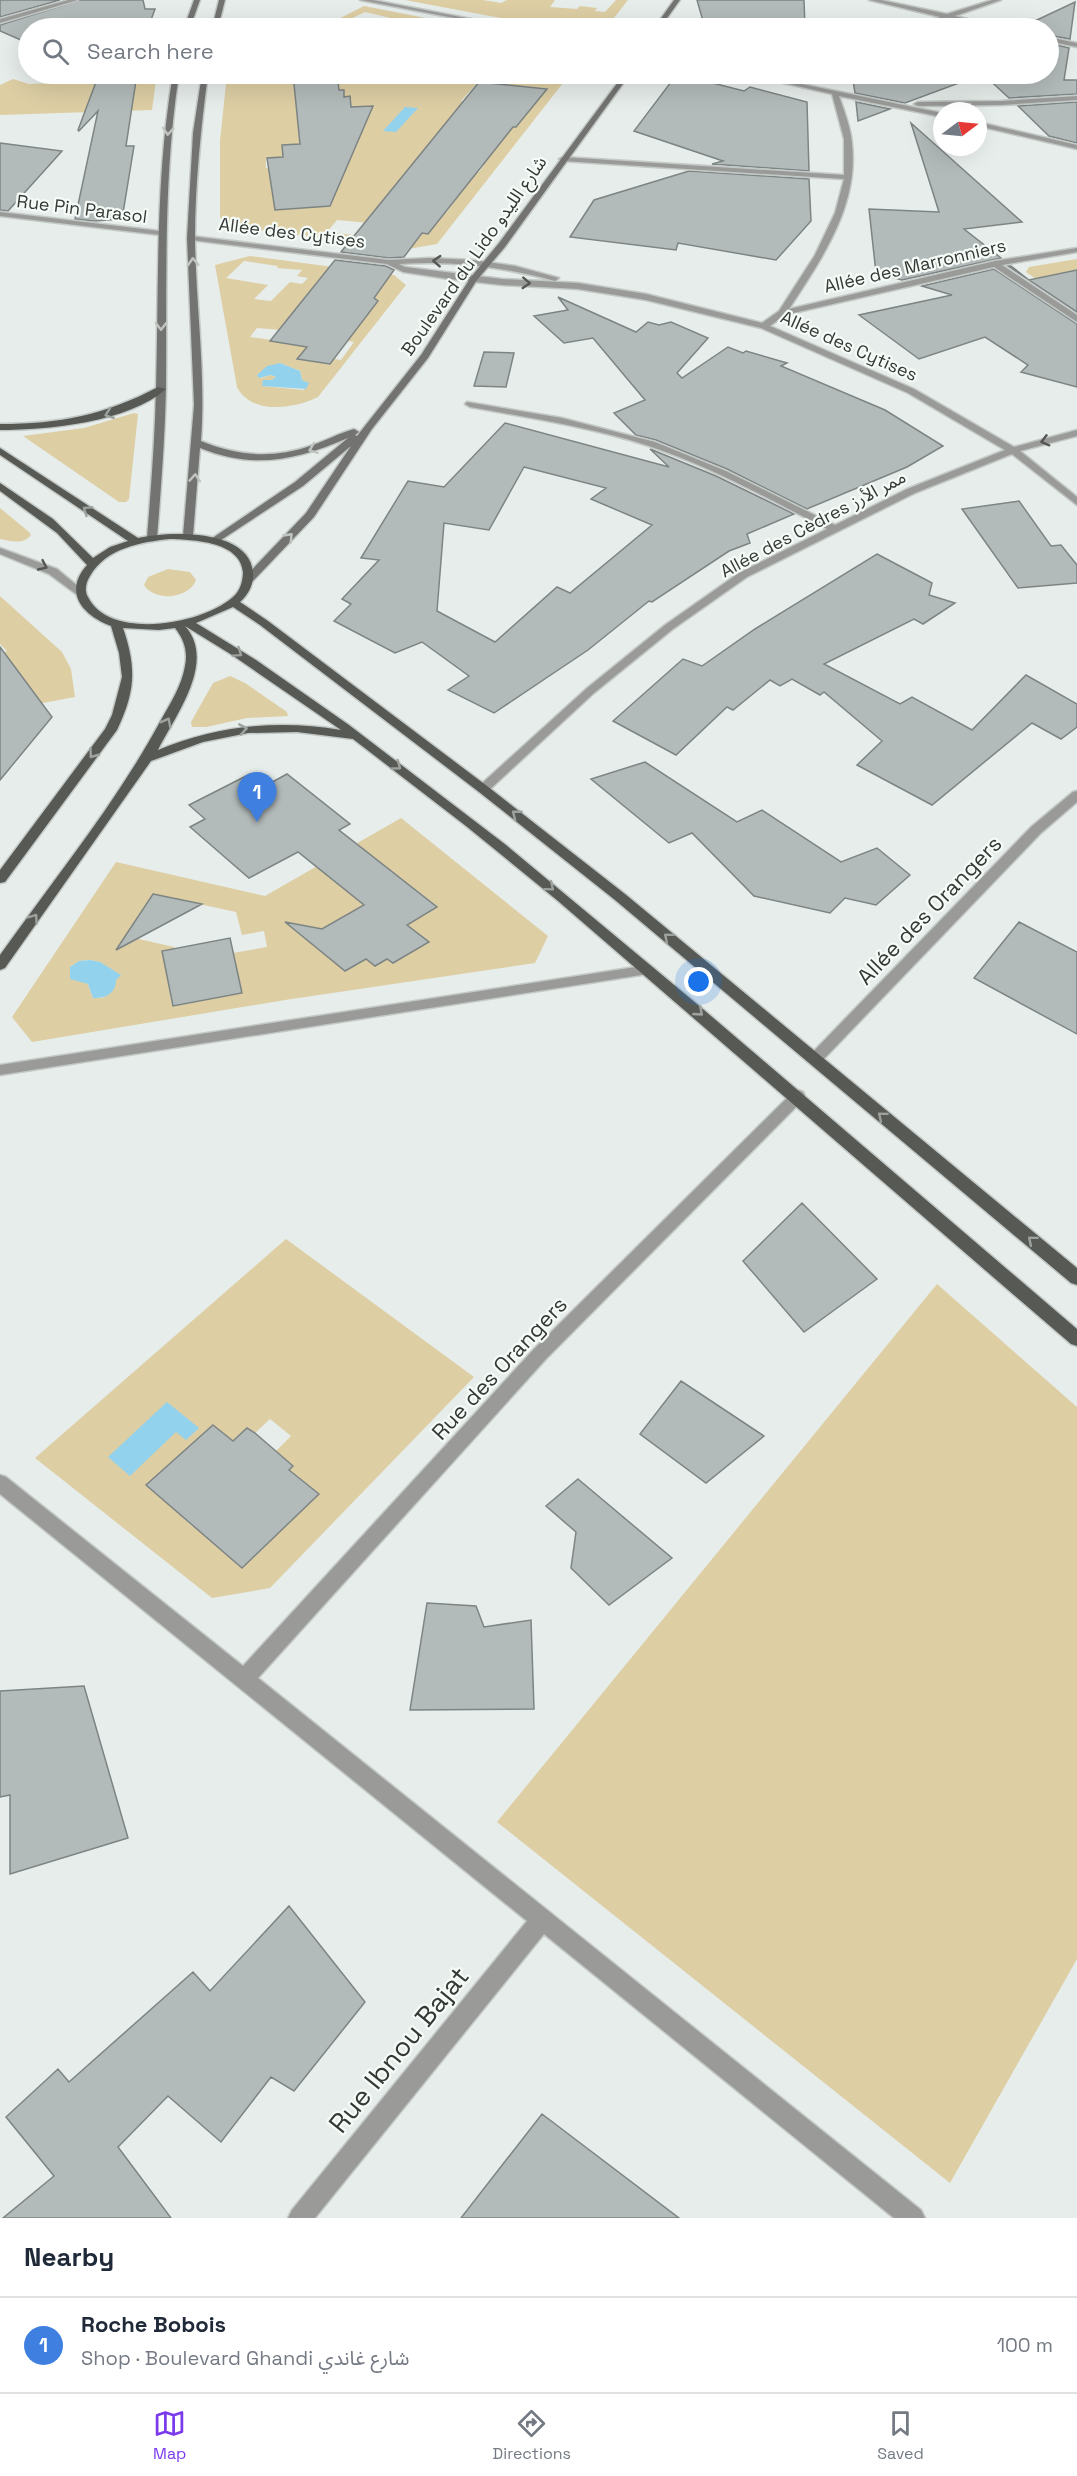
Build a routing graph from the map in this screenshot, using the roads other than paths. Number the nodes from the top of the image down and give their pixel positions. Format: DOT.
graph roads {
  1 [pos="75,0"];
  2 [pos="197,0"];
  3 [pos="222,0"];
  4 [pos="363,0"];
  5 [pos="677,0"];
  6 [pos="872,0"];
  7 [pos="998,0"];
  8 [pos="948,17"];
  9 [pos="191,18"];
  10 [pos="218,18"];
  11 [pos="461,18"];
  12 [pos="664,18"];
  13 [pos="945,18"];
  14 [pos="953,18"];
  15 [pos="0,21"];
  16 [pos="1059,41"];
  17 [pos="1077,45"];
  18 [pos="174,84"];
  19 [pos="204,84"];
  20 [pos="619,84"];
  21 [pos="796,84"];
  22 [pos="835,93"];
  23 [pos="1077,98"];
  24 [pos="892,104"];
  25 [pos="933,113"];
  26 [pos="987,126"];
  27 [pos="1077,147"];
  28 [pos="563,159"];
  29 [pos="848,177"];
  30 [pos="0,214"];
  31 [pos="160,233"];
  32 [pos="191,238"];
  33 [pos="1077,250"];
  34 [pos="388,262"];
  35 [pos="486,264"];
  36 [pos="995,264"];
  37 [pos="474,279"];
  38 [pos="578,286"];
  39 [pos="782,313"];
  40 [pos="1077,319"];
  41 [pos="764,326"];
  42 [pos="161,389"];
  43 [pos="470,404"];
  44 [pos="0,427"];
  45 [pos="368,427"];
  46 [pos="1077,433"];
  47 [pos="197,443"];
  48 [pos="1013,450"];
  49 [pos="0,451"];
  50 [pos="0,486"];
  51 [pos="1077,502"];
  52 [pos="835,529"];
  53 [pos="188,536"];
  54 [pos="152,538"];
  55 [pos="136,541"];
  56 [pos="215,542"];
  57 [pos="0,551"];
  58 [pos="92,564"];
  59 [pos="248,580"];
  60 [pos="80,592"];
  61 [pos="234,603"];
  62 [pos="116,623"];
  63 [pos="183,624"];
  64 [pos="359,738"];
  65 [pos="147,758"];
  66 [pos="483,789"];
  67 [pos="1077,795"];
  68 [pos="0,879"];
  69 [pos="0,965"];
  70 [pos="649,970"];
  71 [pos="815,1059"];
  72 [pos="0,1070"];
  73 [pos="798,1096"];
  74 [pos="1077,1278"];
  75 [pos="1077,1339"];
  76 [pos="0,1483"];
  77 [pos="244,1679"];
  78 [pos="542,1919"];
  79 [pos="300,2218"];
  80 [pos="913,2218"];
  1 -- 15 [label="street"];
  2 -- 9 [label="main road"];
  3 -- 10 [label="main road"];
  4 -- 11 [label="street"];
  5 -- 12 [label="main road"];
  6 -- 8 [label="street"];
  7 -- 8 [label="street"];
  8 -- 13 [label="street"];
  8 -- 14 [label="street"];
  16 -- 17 [label="street"];
  18 -- 31 [label="main road, one-way"];
  19 -- 32 [label="main road"];
  20 -- 28 [label="main road, Boulevard du Lido شارع الليدو"];
  21 -- 22 [label="street"];
  22 -- 24 [label="street"];
  22 -- 29 [label="street"];
  23 -- 24 [label="street"];
  24 -- 25 [label="street"];
  26 -- 27 [label="street"];
  28 -- 29 [label="street"];
  28 -- 35 [label="main road, Boulevard du Lido شارع الليدو"];
  29 -- 39 [label="street"];
  30 -- 31 [label="street, Rue Pin Parasol"];
  31 -- 42 [label="main road, one-way"];
  32 -- 34 [label="street, Allée des Cytises"];
  47 -- 32 [label="main road, one-way"];
  33 -- 36 [label="street, Allée des Marronniers"];
  35 -- 34 [label="street, Allée des Cytises, one-way"];
  34 -- 37 [label="street, Allée des Cytises"];
  35 -- 37 [label="main road, Boulevard du Lido شارع الليدو"];
  35 -- 38 [label="street, Allée des Cytises"];
  36 -- 39 [label="street, Allée des Marronniers"];
  36 -- 40 [label="street"];
  37 -- 38 [label="street, Allée des Cytises, one-way"];
  37 -- 45 [label="main road, Boulevard du Lido شارع الليدو"];
  38 -- 41 [label="street, Allée des Cytises"];
  39 -- 41 [label="street, Allée des Marronniers"];
  41 -- 48 [label="street, Allée des Cytises"];
  42 -- 44 [label="main road, one-way"];
  42 -- 54 [label="main road"];
  43 -- 52 [label="street"];
  45 -- 47 [label="main road, one-way"];
  45 -- 56 [label="main road, Boulevard du Lido شارع الليدو"];
  59 -- 45 [label="main road, Boulevard du Lido شارع الليدو, one-way"];
  46 -- 48 [label="street, Allée des Cèdres ممر الأرز, one-way"];
  53 -- 47 [label="main road, one-way"];
  48 -- 51 [label="street, Allée des Cytises"];
  48 -- 52 [label="street, Allée des Cèdres ممر الأرز"];
  55 -- 49 [label="main road, one-way"];
  50 -- 58 [label="main road"];
  52 -- 66 [label="street, Allée des Cèdres ممر الأرز"];
  53 -- 54 [label="main road"];
  53 -- 56 [label="main road"];
  54 -- 55 [label="main road"];
  55 -- 58 [label="main road"];
  56 -- 59 [label="main road"];
  57 -- 60 [label="street, one-way"];
  58 -- 60 [label="main road"];
  59 -- 61 [label="main road"];
  60 -- 62 [label="main road"];
  61 -- 63 [label="main road"];
  61 -- 66 [label="main road"];
  62 -- 63 [label="main road"];
  62 -- 68 [label="main road, one-way"];
  63 -- 64 [label="main road, one-way"];
  65 -- 63 [label="main road, one-way"];
  65 -- 64 [label="main road, one-way"];
  64 -- 70 [label="main road, one-way"];
  69 -- 65 [label="main road, one-way"];
  71 -- 66 [label="main road, one-way"];
  67 -- 71 [label="street, Allée des Orangers"];
  70 -- 72 [label="street"];
  70 -- 73 [label="main road, one-way"];
  74 -- 71 [label="main road, one-way"];
  73 -- 75 [label="main road"];
  73 -- 77 [label="street, Rue des Orangers"];
  76 -- 77 [label="street"];
  77 -- 78 [label="street"];
  78 -- 79 [label="street, Rue Ibnou Bajat"];
  78 -- 80 [label="street"];
}
